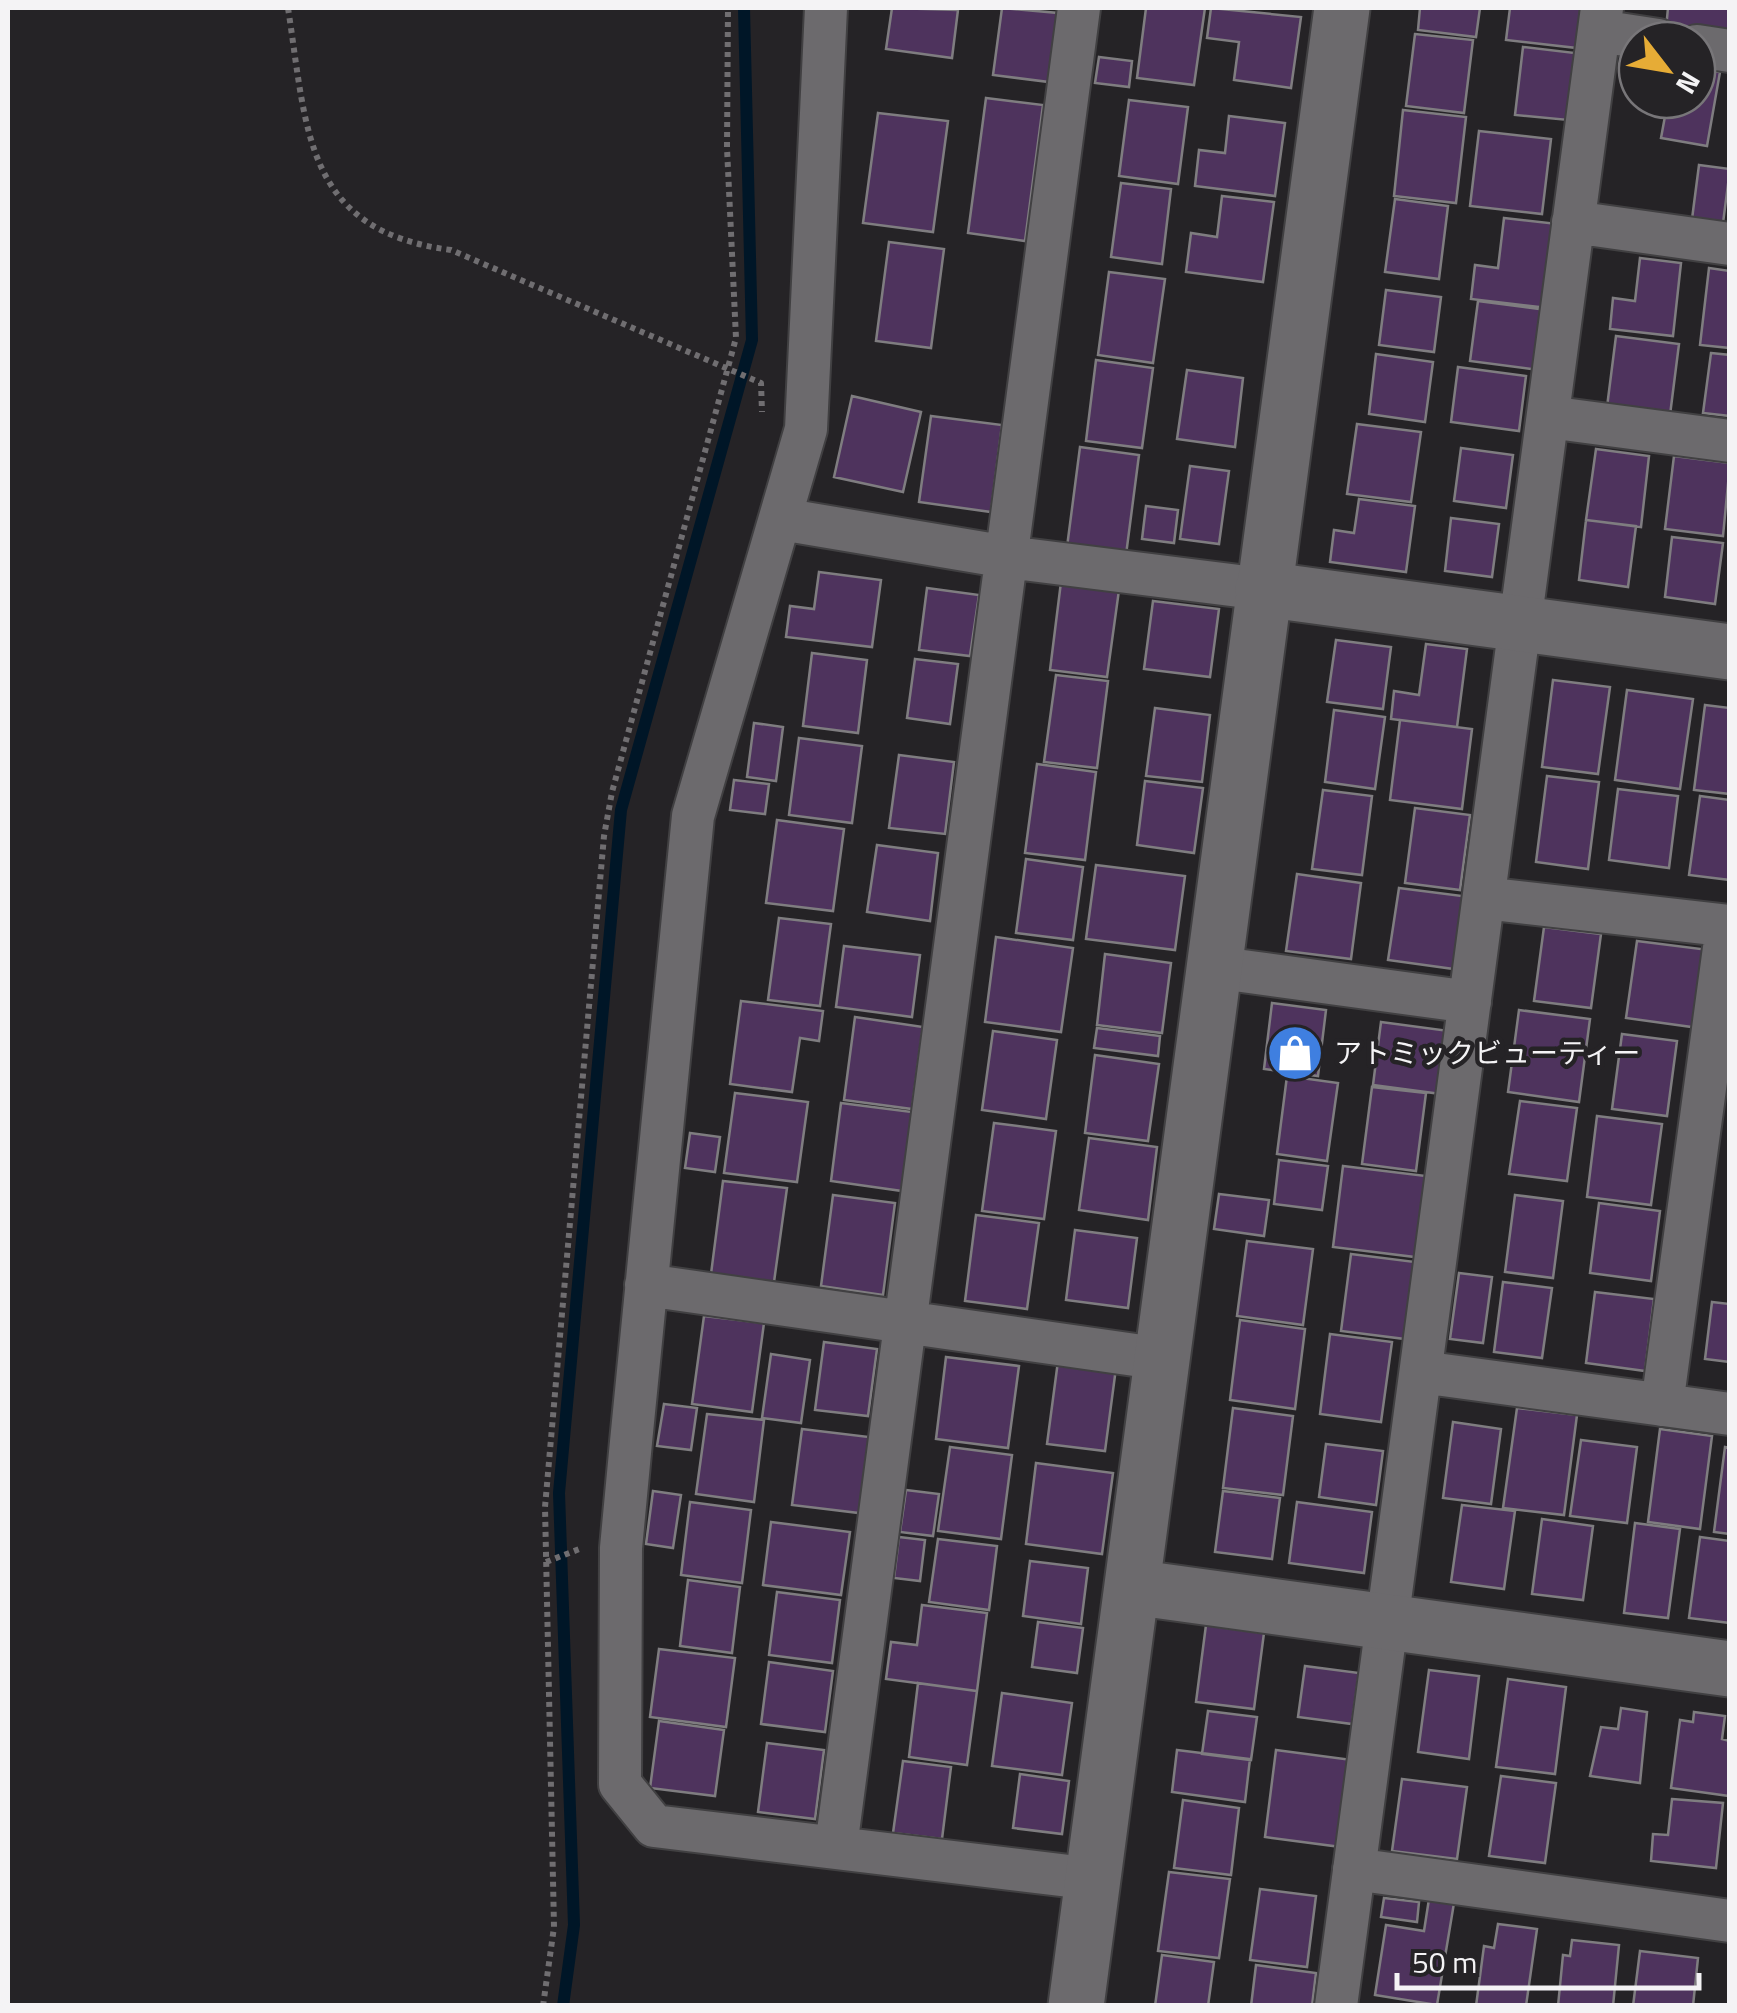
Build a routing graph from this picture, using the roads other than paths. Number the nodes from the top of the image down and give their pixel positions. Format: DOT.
graph roads {
  1 [pos="826,8"];
  2 [pos="1079,8"];
  3 [pos="1342,8"];
  4 [pos="1601,19"];
  5 [pos="1573,222"];
  6 [pos="1730,244"];
  7 [pos="1548,417"];
  8 [pos="1730,441"];
  9 [pos="781,519"];
  10 [pos="1007,557"];
  11 [pos="1263,588"];
  12 [pos="1520,624"];
  13 [pos="1730,652"];
  14 [pos="1484,898"];
  15 [pos="1728,926"];
  16 [pos="1214,967"];
  17 [pos="1470,1002"];
  18 [pos="646,1286"];
  19 [pos="908,1323"];
  20 [pos="1163,1359"];
  21 [pos="1421,1372"];
  22 [pos="1662,1405"];
  23 [pos="1730,1414"];
  24 [pos="1132,1587"];
  25 [pos="1388,1620"];
  26 [pos="1730,1669"];
  27 [pos="836,1847"];
  28 [pos="1354,1869"];
  29 [pos="1094,1879"];
  30 [pos="1730,1920"];
  31 [pos="1076,2006"];
  32 [pos="1336,2006"];
  1 -- 9 [label="street"];
  2 -- 10 [label="street"];
  3 -- 11 [label="street"];
  4 -- 5 [label="street"];
  5 -- 6 [label="street"];
  5 -- 7 [label="street"];
  7 -- 8 [label="street"];
  7 -- 12 [label="street"];
  9 -- 10 [label="street"];
  9 -- 18 [label="street"];
  10 -- 11 [label="street"];
  10 -- 19 [label="street"];
  11 -- 12 [label="street"];
  11 -- 16 [label="street"];
  12 -- 13 [label="street"];
  12 -- 14 [label="street"];
  14 -- 15 [label="street"];
  14 -- 17 [label="street"];
  15 -- 22 [label="street"];
  16 -- 17 [label="street"];
  16 -- 20 [label="street"];
  17 -- 21 [label="street"];
  18 -- 19 [label="street"];
  18 -- 27 [label="street"];
  19 -- 20 [label="street"];
  19 -- 27 [label="street"];
  20 -- 24 [label="street"];
  21 -- 22 [label="street"];
  21 -- 25 [label="street"];
  22 -- 23 [label="street"];
  24 -- 25 [label="street"];
  24 -- 29 [label="street"];
  25 -- 26 [label="street"];
  25 -- 28 [label="street"];
  27 -- 29 [label="street"];
  28 -- 30 [label="street"];
  28 -- 32 [label="street"];
  29 -- 31 [label="street"];
}
